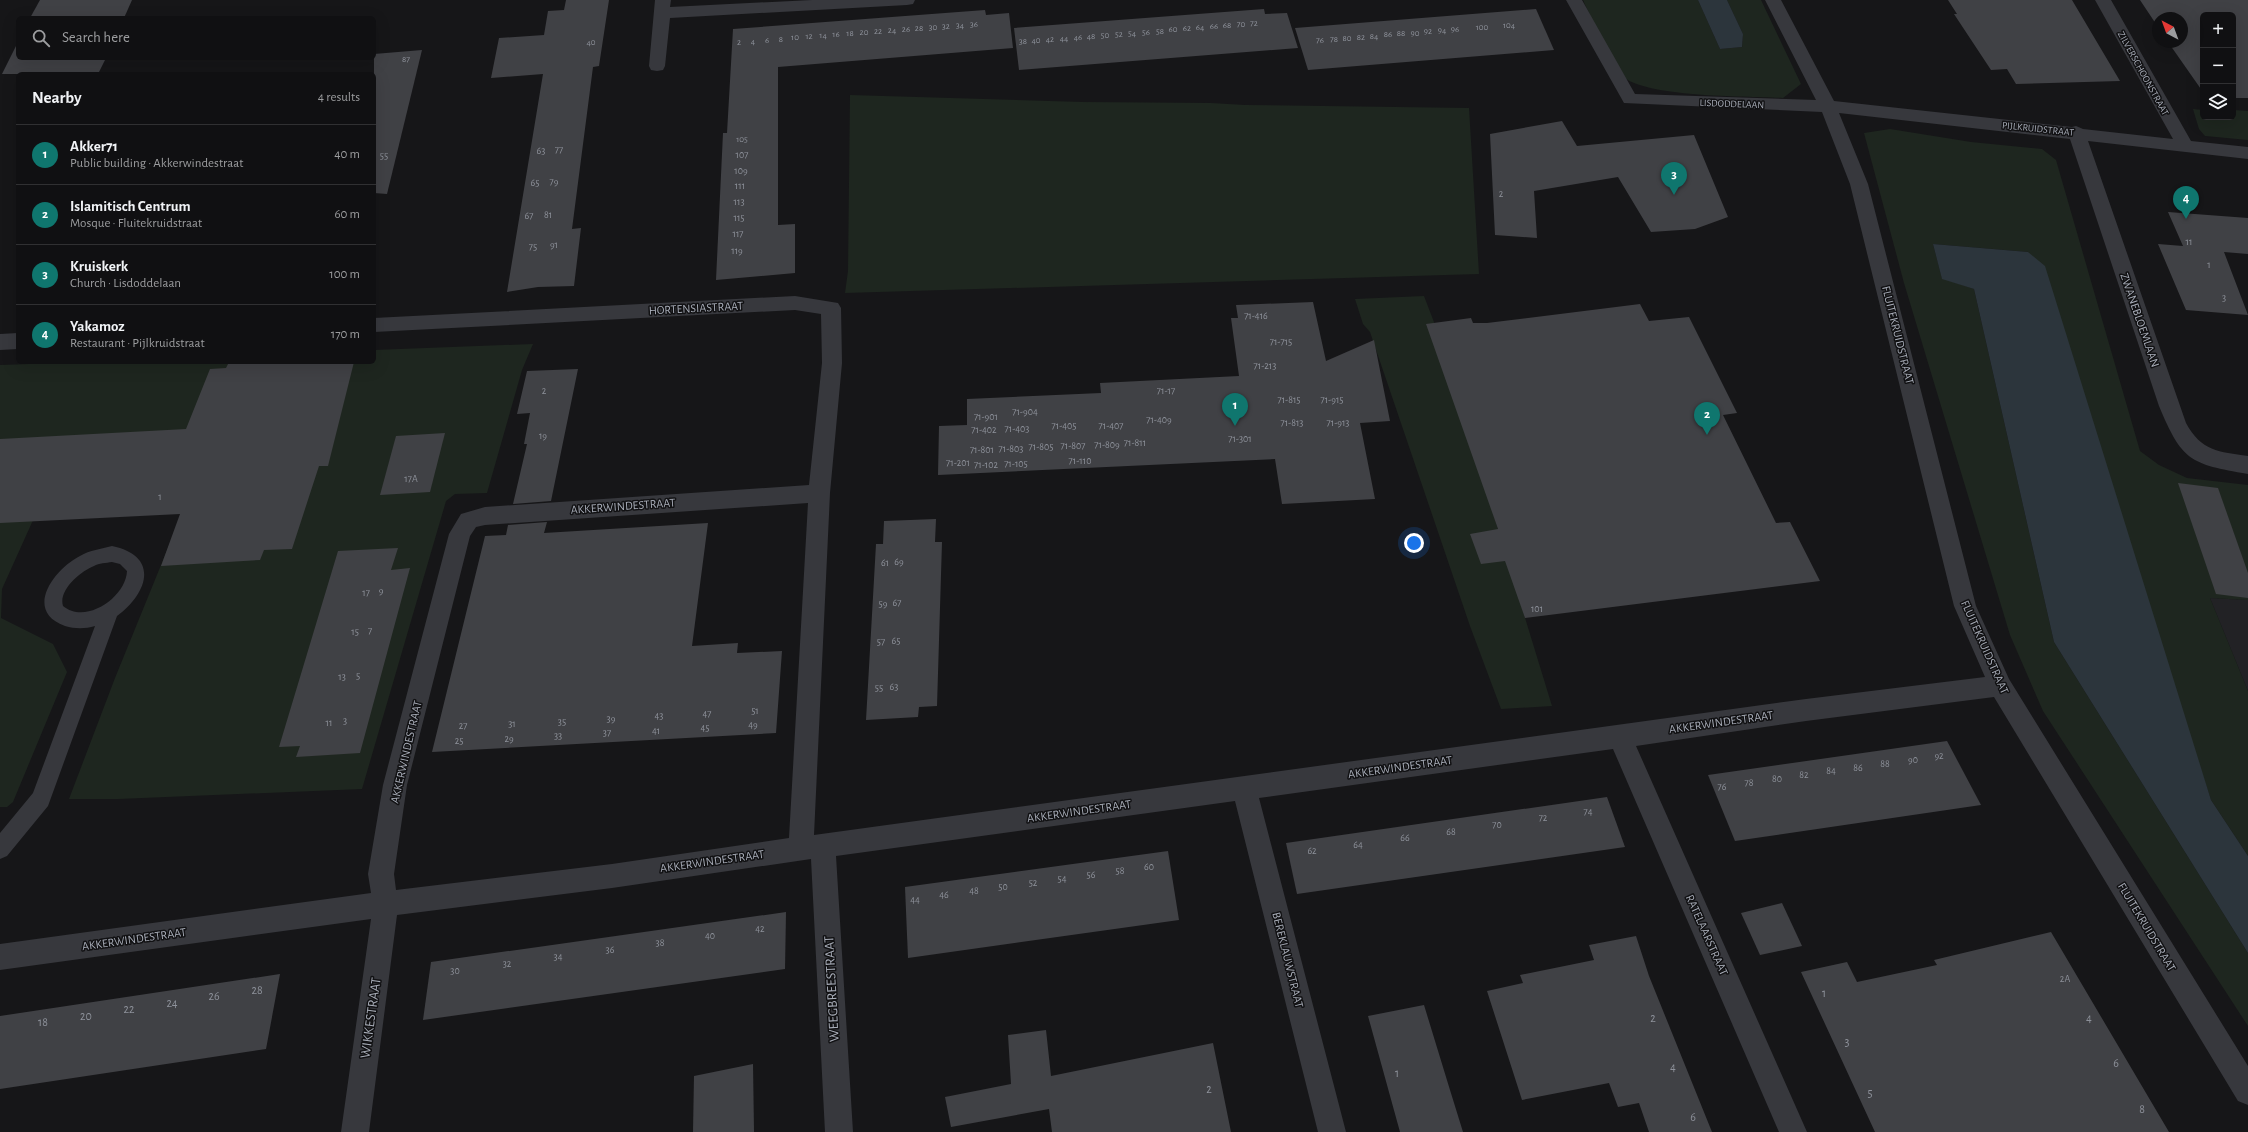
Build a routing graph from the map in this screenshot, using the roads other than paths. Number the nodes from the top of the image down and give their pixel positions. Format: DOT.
graph roads {
  1 [pos="907,0"];
  2 [pos="1574,0"];
  3 [pos="1773,0"];
  4 [pos="2104,0"];
  5 [pos="662,7"];
  6 [pos="657,66"];
  7 [pos="1828,106"];
  8 [pos="2076,132"];
  9 [pos="2185,145"];
  10 [pos="2248,152"];
  11 [pos="376,325"];
  12 [pos="16,341"];
  13 [pos="0,342"];
  14 [pos="2248,465"];
  15 [pos="819,493"];
  16 [pos="110,610"];
  17 [pos="2000,686"];
  18 [pos="1620,737"];
  19 [pos="1244,788"];
  20 [pos="812,847"];
  21 [pos="0,849"];
  22 [pos="386,904"];
  23 [pos="0,957"];
  24 [pos="2248,1091"];
  25 [pos="355,1132"];
  26 [pos="839,1132"];
  27 [pos="1332,1132"];
  28 [pos="1793,1132"];
  1 -- 5 [label="street"];
  2 -- 7 [label="street, LISDODDELAAN"];
  3 -- 7 [label="street"];
  4 -- 9 [label="street, ZILVERSCHOONSTRAAT"];
  5 -- 6 [label="street"];
  7 -- 8 [label="street, PIJLKRUIDSTRAAT"];
  7 -- 17 [label="street, FLUITEKRUIDSTRAAT"];
  8 -- 9 [label="street, PIJLKRUIDSTRAAT"];
  8 -- 14 [label="street, ZWANEBLOEMLAAN"];
  9 -- 10 [label="street, PIJLKRUIDSTRAAT"];
  11 -- 15 [label="street, HORTENSIASTRAAT"];
  12 -- 13 [label="street"];
  15 -- 20 [label="street"];
  15 -- 22 [label="street, AKKERWINDESTRAAT"];
  16 -- 16 [label="lane"];
  16 -- 21 [label="lane"];
  17 -- 18 [label="street, AKKERWINDESTRAAT"];
  17 -- 24 [label="street, FLUITEKRUIDSTRAAT"];
  18 -- 19 [label="street, AKKERWINDESTRAAT"];
  18 -- 28 [label="street, RATELAARSTRAAT"];
  19 -- 20 [label="street, AKKERWINDESTRAAT"];
  19 -- 27 [label="street, BEREKLAUWSTRAAT"];
  20 -- 22 [label="street, AKKERWINDESTRAAT"];
  20 -- 26 [label="street, WEEGBREESTRAAT"];
  22 -- 23 [label="street, AKKERWINDESTRAAT"];
  22 -- 25 [label="street, WIKKESTRAAT"];
}
